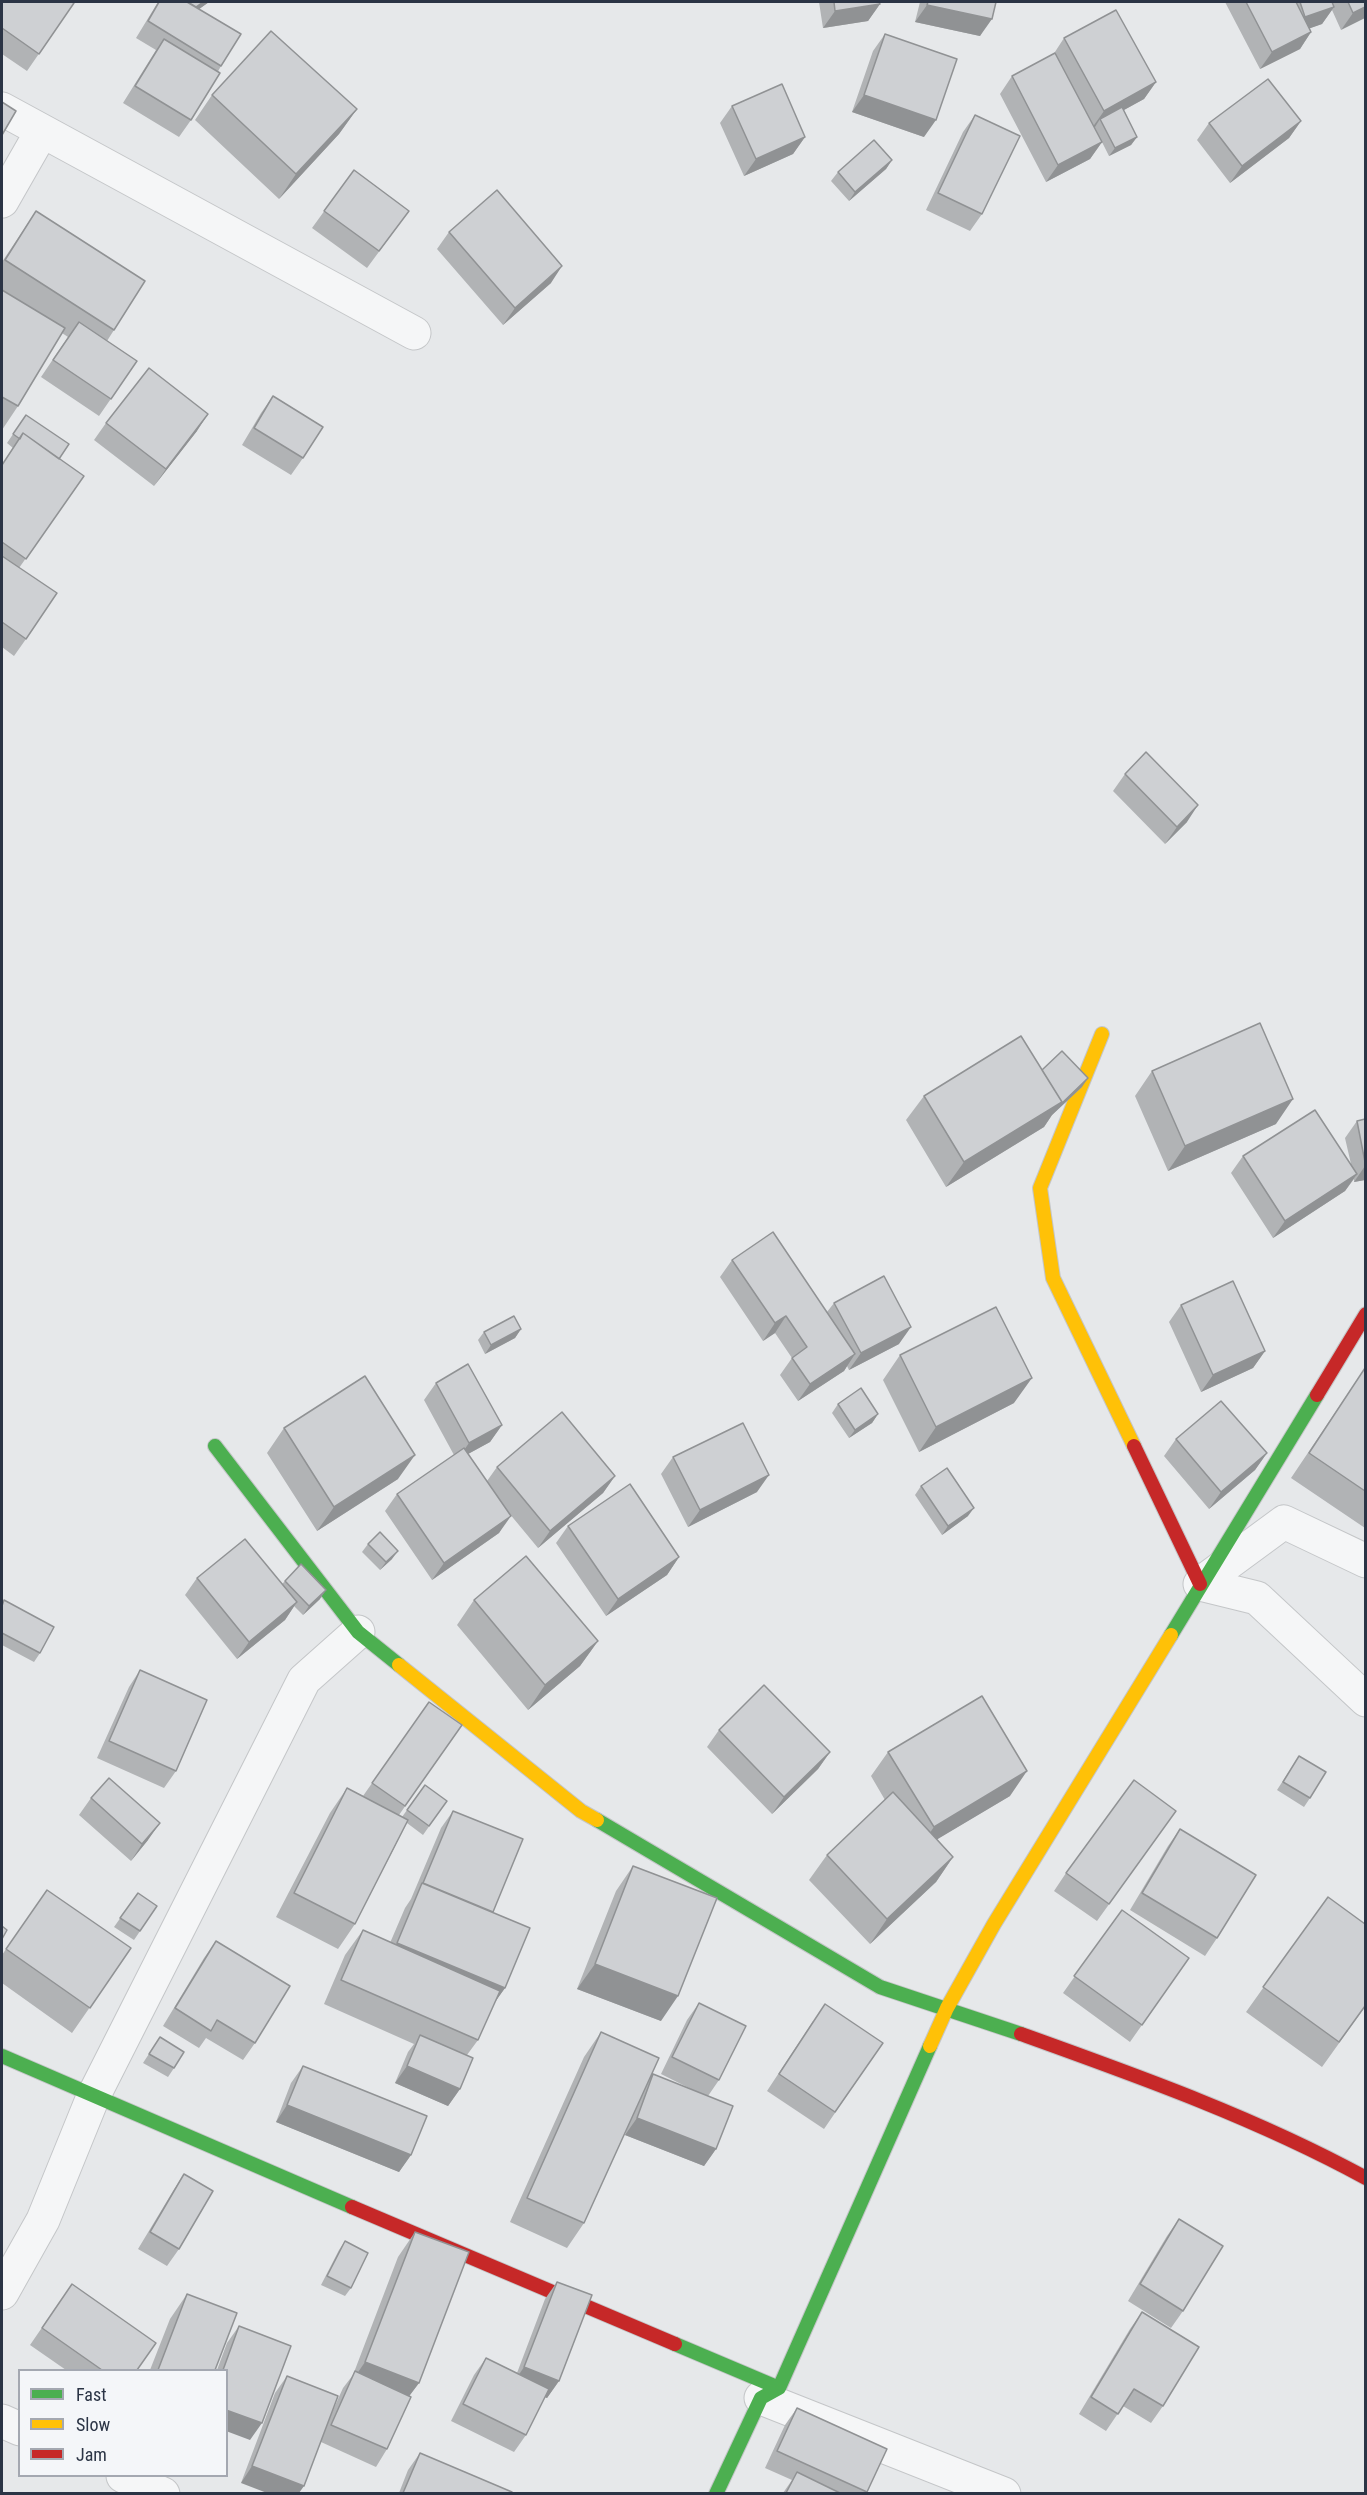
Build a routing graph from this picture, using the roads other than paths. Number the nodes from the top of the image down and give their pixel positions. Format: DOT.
graph roads {
  1 [pos="2,109"];
  2 [pos="42,131"];
  3 [pos="2,201"];
  4 [pos="414,333"];
  5 [pos="1102,1034"];
  6 [pos="1365,1314"];
  7 [pos="215,1446"];
  8 [pos="1365,1561"];
  9 [pos="1200,1584"];
  10 [pos="358,1632"];
  11 [pos="1365,1700"];
  12 [pos="947,2008"];
  13 [pos="2,2056"];
  14 [pos="93,2097"];
  15 [pos="1365,2178"];
  16 [pos="2,2293"];
  17 [pos="770,2393"];
  18 [pos="2,2421"];
  19 [pos="18,2428"];
  20 [pos="127,2477"];
  21 [pos="163,2493"];
  22 [pos="716,2493"];
  23 [pos="1004,2493"];
  1 -- 2 [label="street"];
  2 -- 3 [label="street"];
  2 -- 4 [label="street"];
  5 -- 9 [label="street"];
  6 -- 9 [label="street"];
  7 -- 10 [label="street"];
  8 -- 9 [label="street"];
  9 -- 11 [label="street"];
  9 -- 12 [label="street"];
  10 -- 12 [label="street"];
  10 -- 14 [label="street"];
  12 -- 15 [label="street"];
  12 -- 17 [label="street"];
  13 -- 14 [label="street"];
  14 -- 16 [label="street"];
  14 -- 17 [label="street"];
  17 -- 22 [label="street"];
  17 -- 23 [label="street"];
  18 -- 19 [label="street"];
  20 -- 21 [label="street"];
}
